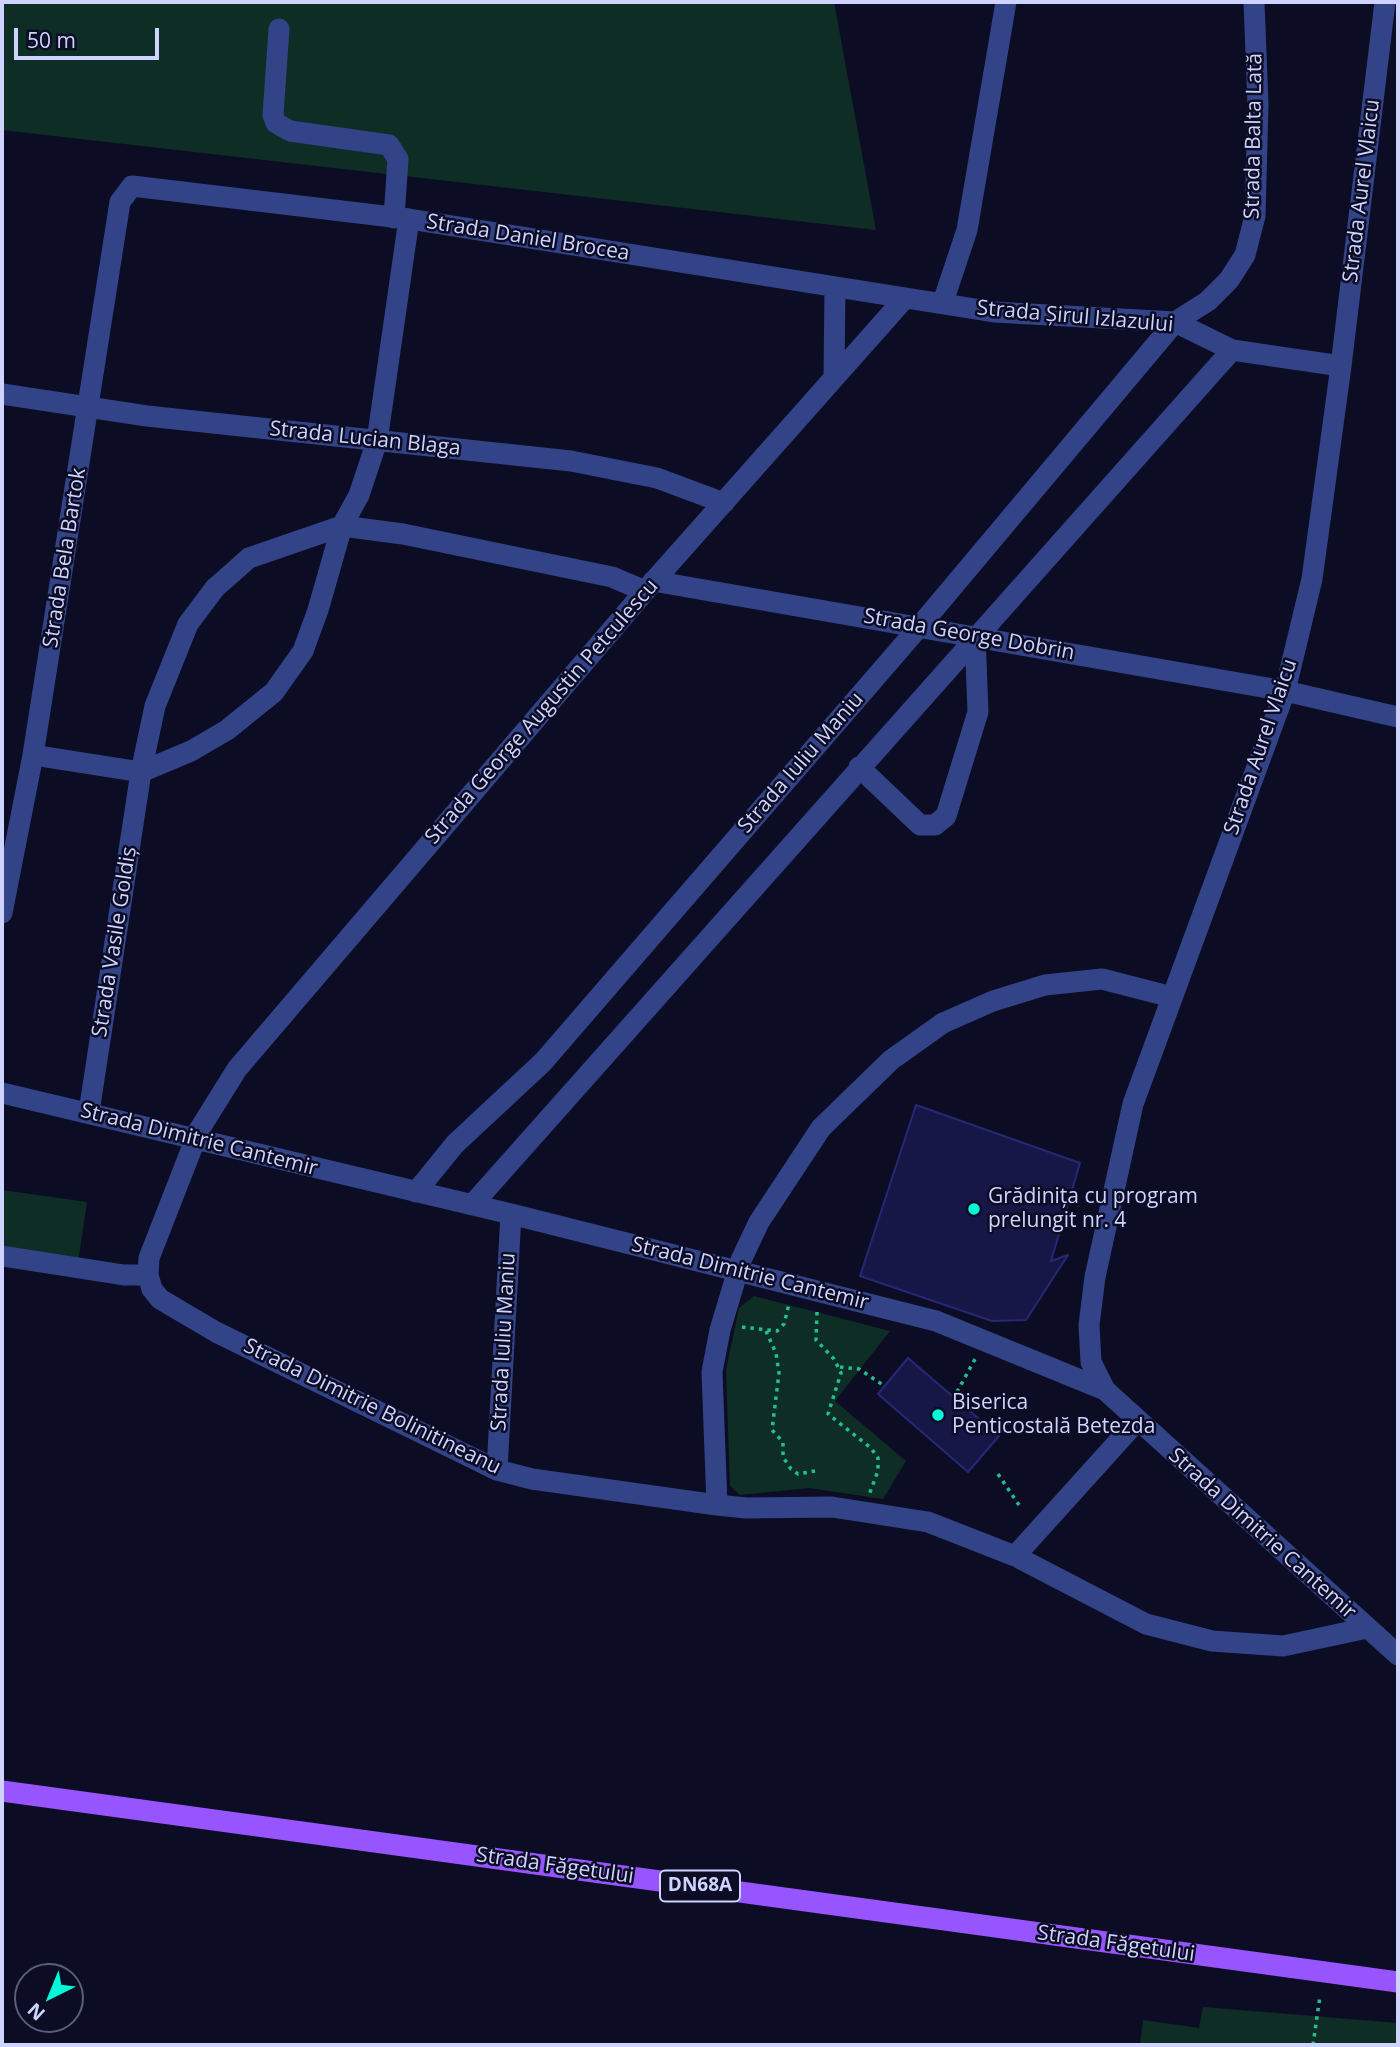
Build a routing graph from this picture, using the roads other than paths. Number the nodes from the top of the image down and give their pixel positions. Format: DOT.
graph roads {
  1 [pos="1006,2"];
  2 [pos="1254,2"];
  3 [pos="1385,2"];
  4 [pos="279,29"];
  5 [pos="120,202"];
  6 [pos="401,218"];
  7 [pos="835,287"];
  8 [pos="905,298"];
  9 [pos="943,302"];
  10 [pos="1175,322"];
  11 [pos="1232,350"];
  12 [pos="1341,366"];
  13 [pos="834,375"];
  14 [pos="2,394"];
  15 [pos="88,407"];
  16 [pos="377,441"];
  17 [pos="724,503"];
  18 [pos="342,526"];
  19 [pos="649,586"];
  20 [pos="919,627"];
  21 [pos="975,636"];
  22 [pos="1285,691"];
  23 [pos="1398,717"];
  24 [pos="33,755"];
  25 [pos="859,767"];
  26 [pos="141,772"];
  27 [pos="2,913"];
  28 [pos="1172,997"];
  29 [pos="2,1093"];
  30 [pos="89,1112"];
  31 [pos="197,1139"];
  32 [pos="416,1192"];
  33 [pos="471,1205"];
  34 [pos="511,1214"];
  35 [pos="2,1256"];
  36 [pos="738,1271"];
  37 [pos="148,1275"];
  38 [pos="1105,1390"];
  39 [pos="1137,1421"];
  40 [pos="497,1470"];
  41 [pos="717,1505"];
  42 [pos="1016,1556"];
  43 [pos="1367,1629"];
  44 [pos="1398,1655"];
  45 [pos="2,1791"];
  46 [pos="1398,1982"];
  1 -- 9 [label="street, Strada Șirul Izlazului"];
  2 -- 10 [label="street, Strada Balta Lată"];
  3 -- 12 [label="street, Strada Aurel Vlaicu"];
  4 -- 6 [label="street"];
  5 -- 6 [label="street, Strada Daniel Brocea"];
  5 -- 15 [label="street, Strada Bela Bartok"];
  6 -- 7 [label="street, Strada Daniel Brocea"];
  6 -- 16 [label="street"];
  7 -- 8 [label="street, Strada Daniel Brocea"];
  7 -- 13 [label="street"];
  8 -- 9 [label="street, Strada Daniel Brocea"];
  8 -- 13 [label="street, Strada George Augustin Petculescu"];
  9 -- 10 [label="street, Strada Șirul Izlazului"];
  10 -- 11 [label="street, Strada Șirul Izlazului"];
  10 -- 20 [label="street, Strada Iuliu Maniu"];
  11 -- 12 [label="street, Strada Șirul Izlazului"];
  11 -- 21 [label="street"];
  12 -- 22 [label="street, Strada Aurel Vlaicu"];
  13 -- 17 [label="street, Strada George Augustin Petculescu"];
  14 -- 15 [label="street, Strada Lucian Blaga"];
  15 -- 16 [label="street, Strada Lucian Blaga"];
  15 -- 24 [label="street, Strada Bela Bartok"];
  16 -- 17 [label="street, Strada Lucian Blaga"];
  16 -- 18 [label="street"];
  17 -- 19 [label="street, Strada George Augustin Petculescu"];
  18 -- 19 [label="street, Strada Vasile Goldiș"];
  18 -- 26 [label="street"];
  18 -- 26 [label="street, Strada Vasile Goldiș"];
  19 -- 20 [label="street, Strada George Dobrin"];
  19 -- 31 [label="street, Strada George Augustin Petculescu"];
  20 -- 21 [label="street, Strada George Dobrin"];
  20 -- 32 [label="street, Strada Iuliu Maniu"];
  21 -- 22 [label="street, Strada George Dobrin"];
  21 -- 25 [label="street"];
  21 -- 25 [label="street"];
  22 -- 23 [label="street, Strada George Dobrin"];
  22 -- 28 [label="street, Strada Aurel Vlaicu"];
  24 -- 26 [label="street"];
  24 -- 27 [label="street, Strada Bela Bartok"];
  25 -- 33 [label="street"];
  26 -- 30 [label="street, Strada Vasile Goldiș"];
  28 -- 36 [label="street"];
  28 -- 38 [label="street, Strada Aurel Vlaicu"];
  29 -- 30 [label="street, Strada Dimitrie Cantemir"];
  30 -- 31 [label="street, Strada Dimitrie Cantemir"];
  31 -- 32 [label="street, Strada Dimitrie Cantemir"];
  31 -- 37 [label="street"];
  32 -- 33 [label="street, Strada Dimitrie Cantemir"];
  33 -- 34 [label="street, Strada Dimitrie Cantemir"];
  34 -- 36 [label="street, Strada Dimitrie Cantemir"];
  34 -- 40 [label="street, Strada Iuliu Maniu"];
  35 -- 37 [label="street"];
  36 -- 38 [label="street, Strada Dimitrie Cantemir"];
  36 -- 41 [label="street"];
  37 -- 40 [label="street, Strada Dimitrie Bolinitineanu"];
  38 -- 39 [label="street, Strada Dimitrie Cantemir"];
  39 -- 42 [label="street"];
  39 -- 43 [label="street, Strada Dimitrie Cantemir"];
  40 -- 41 [label="street, Strada Dimitrie Bolinitineanu"];
  41 -- 42 [label="street, Strada Dimitrie Bolinitineanu"];
  42 -- 43 [label="street, Strada Dimitrie Bolinitineanu"];
  43 -- 44 [label="street, Strada Dimitrie Cantemir"];
  45 -- 46 [label="main road, Strada Făgetului / DN68A"];
}
